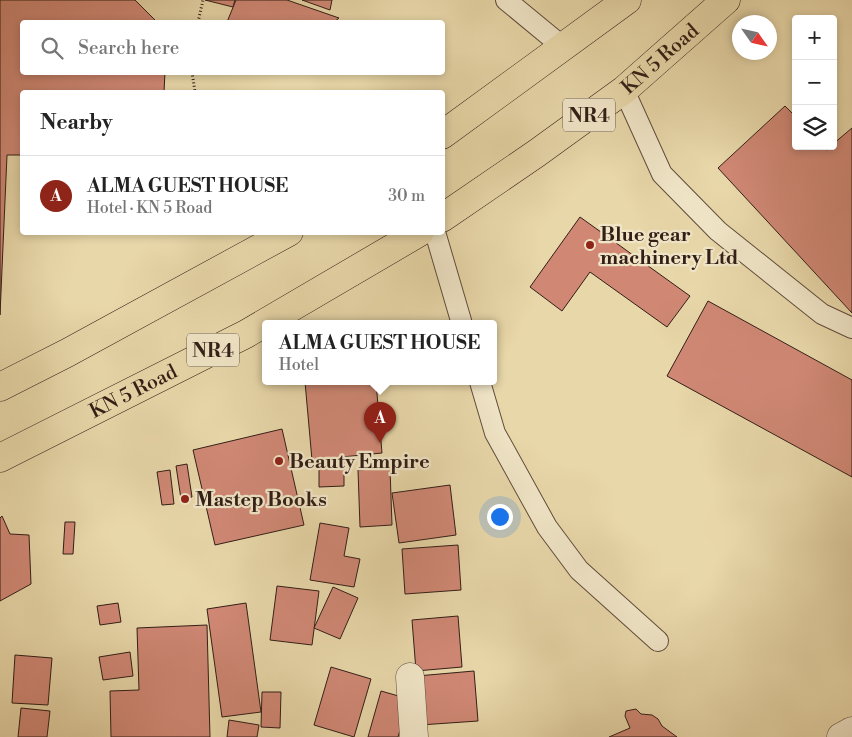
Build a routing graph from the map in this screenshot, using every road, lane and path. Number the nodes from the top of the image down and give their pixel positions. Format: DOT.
graph roads {
  1 [pos="203,0"];
  2 [pos="506,0"];
  3 [pos="627,0"];
  4 [pos="726,0"];
  5 [pos="198,20"];
  6 [pos="563,47"];
  7 [pos="192,75"];
  8 [pos="195,90"];
  9 [pos="624,90"];
  10 [pos="445,133"];
  11 [pos="445,216"];
  12 [pos="283,235"];
  13 [pos="415,235"];
  14 [pos="436,235"];
  15 [pos="270,320"];
  16 [pos="461,320"];
  17 [pos="262,325"];
  18 [pos="852,328"];
  19 [pos="481,385"];
  20 [pos="0,387"];
  21 [pos="0,458"];
  22 [pos="658,641"];
  23 [pos="410,677"];
  24 [pos="852,731"];
  25 [pos="414,737"];
  26 [pos="841,737"];
  1 -- 5 [label="path"];
  2 -- 6 [label="lane"];
  3 -- 6 [label="highway"];
  4 -- 9 [label="highway, KN 5 Road / NR4"];
  6 -- 10 [label="highway"];
  7 -- 8 [label="path"];
  9 -- 11 [label="highway, KN 5 Road / NR4"];
  9 -- 18 [label="lane"];
  12 -- 20 [label="highway"];
  13 -- 15 [label="highway, KN 5 Road / NR4"];
  14 -- 16 [label="lane"];
  17 -- 21 [label="highway, KN 5 Road / NR4"];
  19 -- 22 [label="lane"];
  23 -- 25 [label="street"];
  24 -- 26 [label="street"];
}
